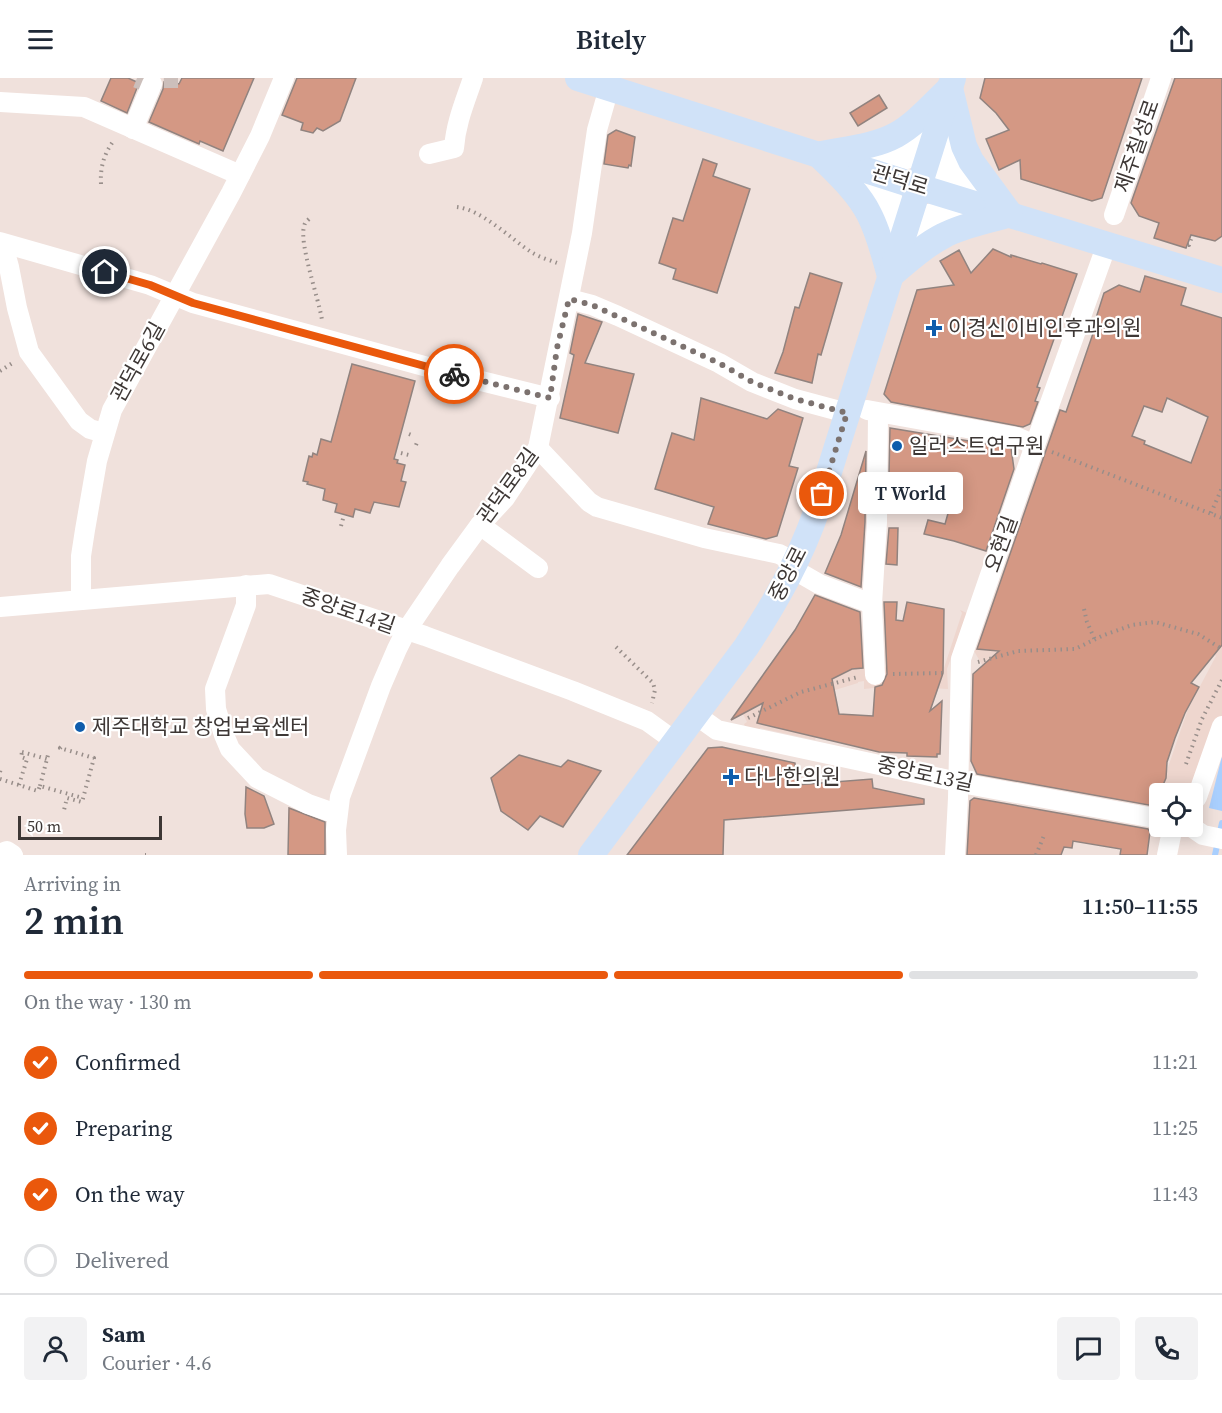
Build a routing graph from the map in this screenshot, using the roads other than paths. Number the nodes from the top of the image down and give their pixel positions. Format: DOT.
graph roads {
  1 [pos="284,78"];
  2 [pos="473,78"];
  3 [pos="580,78"];
  4 [pos="1161,78"];
  5 [pos="952,83"];
  6 [pos="152,84"];
  7 [pos="609,88"];
  8 [pos="0,102"];
  9 [pos="127,127"];
  10 [pos="429,154"];
  11 [pos="819,154"];
  12 [pos="240,175"];
  13 [pos="919,187"];
  14 [pos="1010,214"];
  15 [pos="1114,215"];
  16 [pos="0,244"];
  17 [pos="1107,244"];
  18 [pos="890,276"];
  19 [pos="1222,280"];
  20 [pos="174,296"];
  21 [pos="569,299"];
  22 [pos="550,398"];
  23 [pos="848,409"];
  24 [pos="878,413"];
  25 [pos="104,433"];
  26 [pos="1035,445"];
  27 [pos="538,448"];
  28 [pos="480,525"];
  29 [pos="795,566"];
  30 [pos="538,568"];
  31 [pos="246,585"];
  32 [pos="81,600"];
  33 [pos="872,604"];
  34 [pos="0,607"];
  35 [pos="406,631"];
  36 [pos="875,675"];
  37 [pos="696,715"];
  38 [pos="1222,726"];
  39 [pos="676,742"];
  40 [pos="958,782"];
  41 [pos="1202,783"];
  42 [pos="337,811"];
  43 [pos="1149,817"];
  44 [pos="1171,837"];
  45 [pos="0,854"];
  46 [pos="13,855"];
  47 [pos="337,855"];
  48 [pos="591,855"];
  49 [pos="955,855"];
  50 [pos="1167,855"];
  1 -- 12 [label="street, 관덕로6길"];
  2 -- 10 [label="street"];
  3 -- 7 [label="main road, 관덕로"];
  4 -- 15 [label="street, 제주칠성로"];
  5 -- 11 [label="main road"];
  5 -- 13 [label="main road, 중앙로"];
  5 -- 14 [label="main road"];
  6 -- 9 [label="street"];
  7 -- 11 [label="main road, 관덕로"];
  7 -- 21 [label="street, 관덕로8길"];
  8 -- 9 [label="street"];
  9 -- 12 [label="street"];
  11 -- 13 [label="main road, 관덕로"];
  11 -- 18 [label="main road"];
  12 -- 20 [label="street, 관덕로6길"];
  13 -- 14 [label="main road, 관덕로"];
  13 -- 18 [label="main road, 중앙로"];
  14 -- 17 [label="main road, 관덕로"];
  14 -- 18 [label="main road"];
  16 -- 20 [label="street"];
  16 -- 25 [label="street"];
  17 -- 19 [label="main road, 관덕로"];
  17 -- 26 [label="street, 오현길"];
  18 -- 23 [label="main road, 중앙로"];
  20 -- 22 [label="street"];
  20 -- 25 [label="street, 관덕로6길"];
  21 -- 22 [label="street, 관덕로8길"];
  21 -- 23 [label="street"];
  22 -- 27 [label="street, 관덕로8길"];
  23 -- 24 [label="street"];
  23 -- 29 [label="main road, 중앙로"];
  24 -- 26 [label="street"];
  24 -- 33 [label="street"];
  25 -- 32 [label="street, 관덕로6길"];
  26 -- 40 [label="street, 오현길"];
  27 -- 28 [label="street, 관덕로8길"];
  27 -- 29 [label="street"];
  28 -- 30 [label="street"];
  28 -- 35 [label="street, 관덕로8길"];
  29 -- 33 [label="street"];
  29 -- 37 [label="main road, 중앙로"];
  31 -- 32 [label="street, 중앙로14길"];
  31 -- 35 [label="street, 중앙로14길"];
  31 -- 42 [label="street"];
  32 -- 34 [label="street, 중앙로14길"];
  33 -- 36 [label="street"];
  35 -- 39 [label="street, 중앙로14길"];
  35 -- 42 [label="street, 관덕로8길"];
  37 -- 39 [label="main road, 중앙로"];
  37 -- 40 [label="street, 중앙로13길"];
  38 -- 41 [label="street"];
  39 -- 48 [label="main road, 중앙로"];
  40 -- 43 [label="street, 중앙로13길"];
  40 -- 49 [label="street, 오현길"];
  42 -- 47 [label="street, 관덕로8길"];
  44 -- 50 [label="street"];
  45 -- 46 [label="street"];
}
